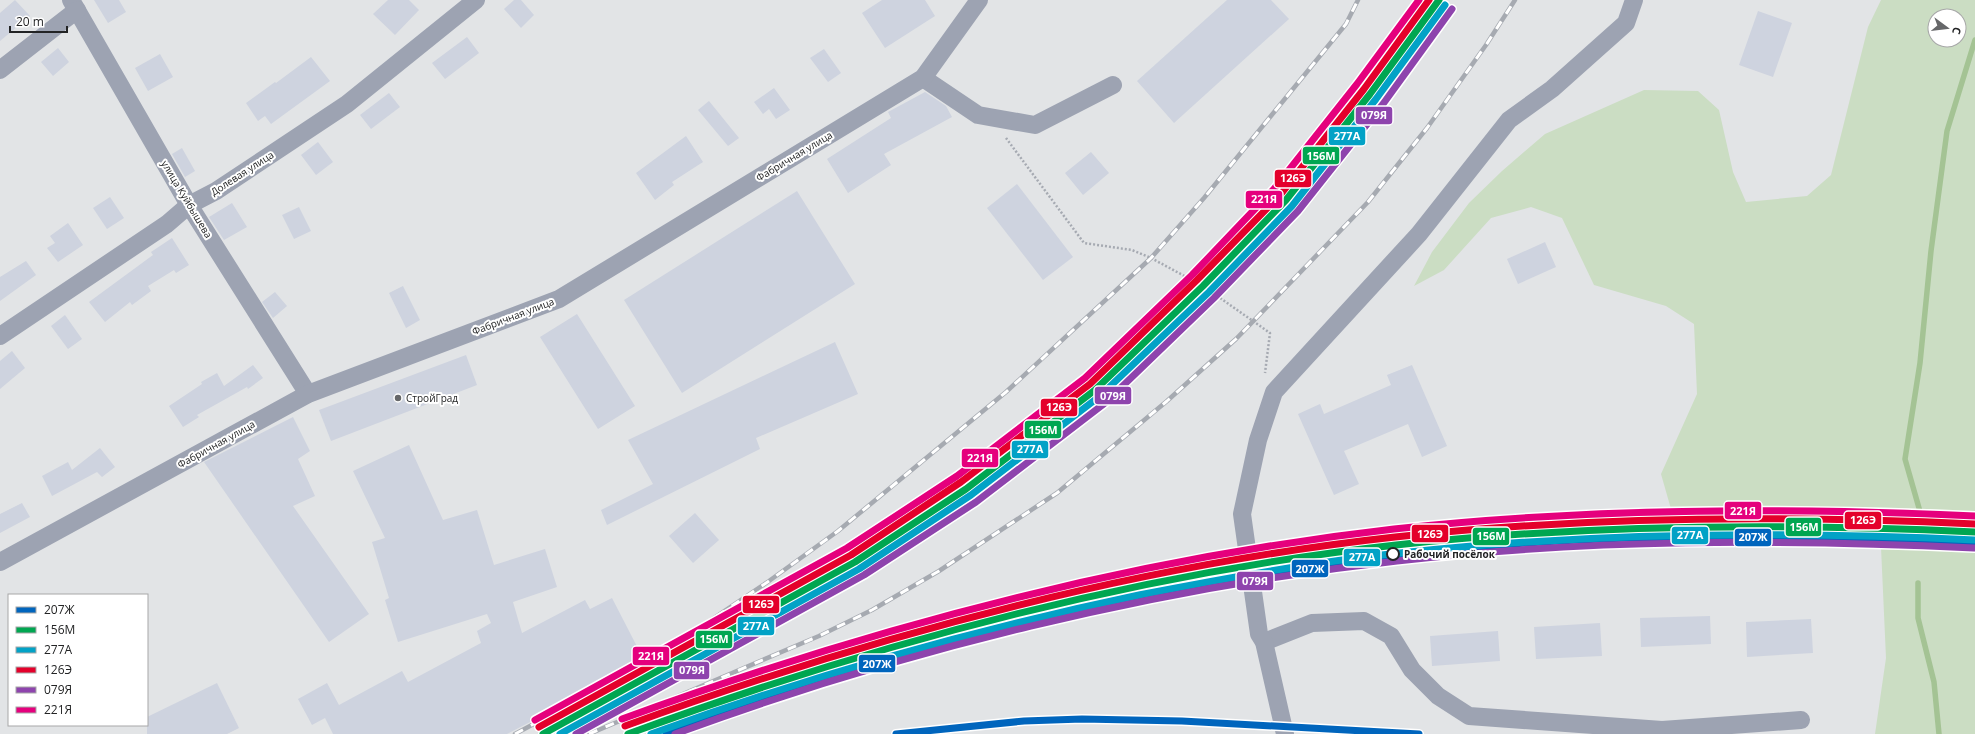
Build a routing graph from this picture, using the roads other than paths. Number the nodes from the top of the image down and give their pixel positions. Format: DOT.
graph roads {
  1 [pos="476,0"];
  2 [pos="979,0"];
  3 [pos="1634,0"];
  4 [pos="74,5"];
  5 [pos="0,70"];
  6 [pos="923,78"];
  7 [pos="1113,85"];
  8 [pos="189,205"];
  9 [pos="0,336"];
  10 [pos="308,394"];
  11 [pos="0,562"];
  12 [pos="1264,642"];
  13 [pos="1801,720"];
  14 [pos="1285,734"];
  1 -- 8 [label="street, Долевая улица"];
  2 -- 6 [label="street, Фабричная улица"];
  3 -- 12 [label="street"];
  4 -- 5 [label="street"];
  4 -- 8 [label="street, улица Куйбышева"];
  6 -- 7 [label="street"];
  6 -- 10 [label="street, Фабричная улица"];
  8 -- 9 [label="street, Долевая улица"];
  8 -- 10 [label="street, улица Куйбышева"];
  10 -- 11 [label="street, Фабричная улица"];
  12 -- 13 [label="street"];
  12 -- 14 [label="street"];
}
